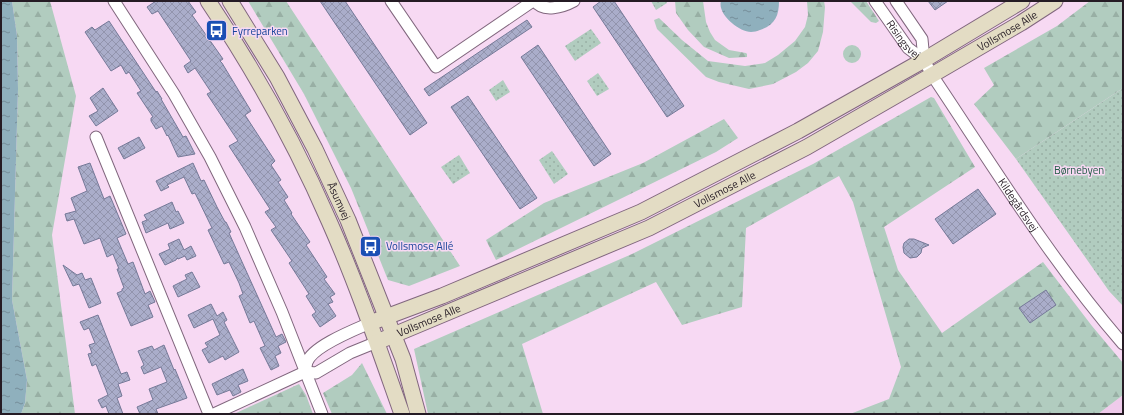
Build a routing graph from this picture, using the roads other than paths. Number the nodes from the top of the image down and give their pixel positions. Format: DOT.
graph roads {
  1 [pos="114,1"];
  2 [pos="208,1"];
  3 [pos="230,1"];
  4 [pos="391,1"];
  5 [pos="534,1"];
  6 [pos="574,1"];
  7 [pos="876,1"];
  8 [pos="896,1"];
  9 [pos="1022,1"];
  10 [pos="1055,1"];
  11 [pos="924,60"];
  12 [pos="932,75"];
  13 [pos="96,137"];
  14 [pos="386,317"];
  15 [pos="370,323"];
  16 [pos="394,335"];
  17 [pos="377,342"];
  18 [pos="1123,344"];
  19 [pos="305,372"];
  20 [pos="209,414"];
  21 [pos="214,414"];
  22 [pos="322,414"];
  23 [pos="402,414"];
  24 [pos="418,414"];
  1 -- 19 [label="street"];
  2 -- 15 [label="street, Åsumvej"];
  3 -- 14 [label="street, Åsumvej"];
  4 -- 5 [label="street"];
  5 -- 6 [label="street"];
  7 -- 11 [label="street, Risingsvej"];
  8 -- 11 [label="street, Risingsvej"];
  9 -- 11 [label="street, Vollsmose Alle"];
  10 -- 12 [label="street, Vollsmose Alle"];
  11 -- 12 [label="street, Kildegårdsvej"];
  11 -- 14 [label="street, Vollsmose Alle"];
  12 -- 16 [label="street, Vollsmose Alle"];
  12 -- 18 [label="street, Kildegårdsvej"];
  13 -- 20 [label="street"];
  14 -- 15 [label="street, Vollsmose Alle"];
  14 -- 16 [label="street, Åsumvej"];
  15 -- 17 [label="street, Åsumvej"];
  15 -- 19 [label="street"];
  16 -- 17 [label="street, Vollsmose Alle"];
  16 -- 24 [label="street, Åsumvej"];
  17 -- 19 [label="street"];
  17 -- 23 [label="street, Åsumvej"];
  19 -- 21 [label="street"];
  19 -- 22 [label="street"];
}
